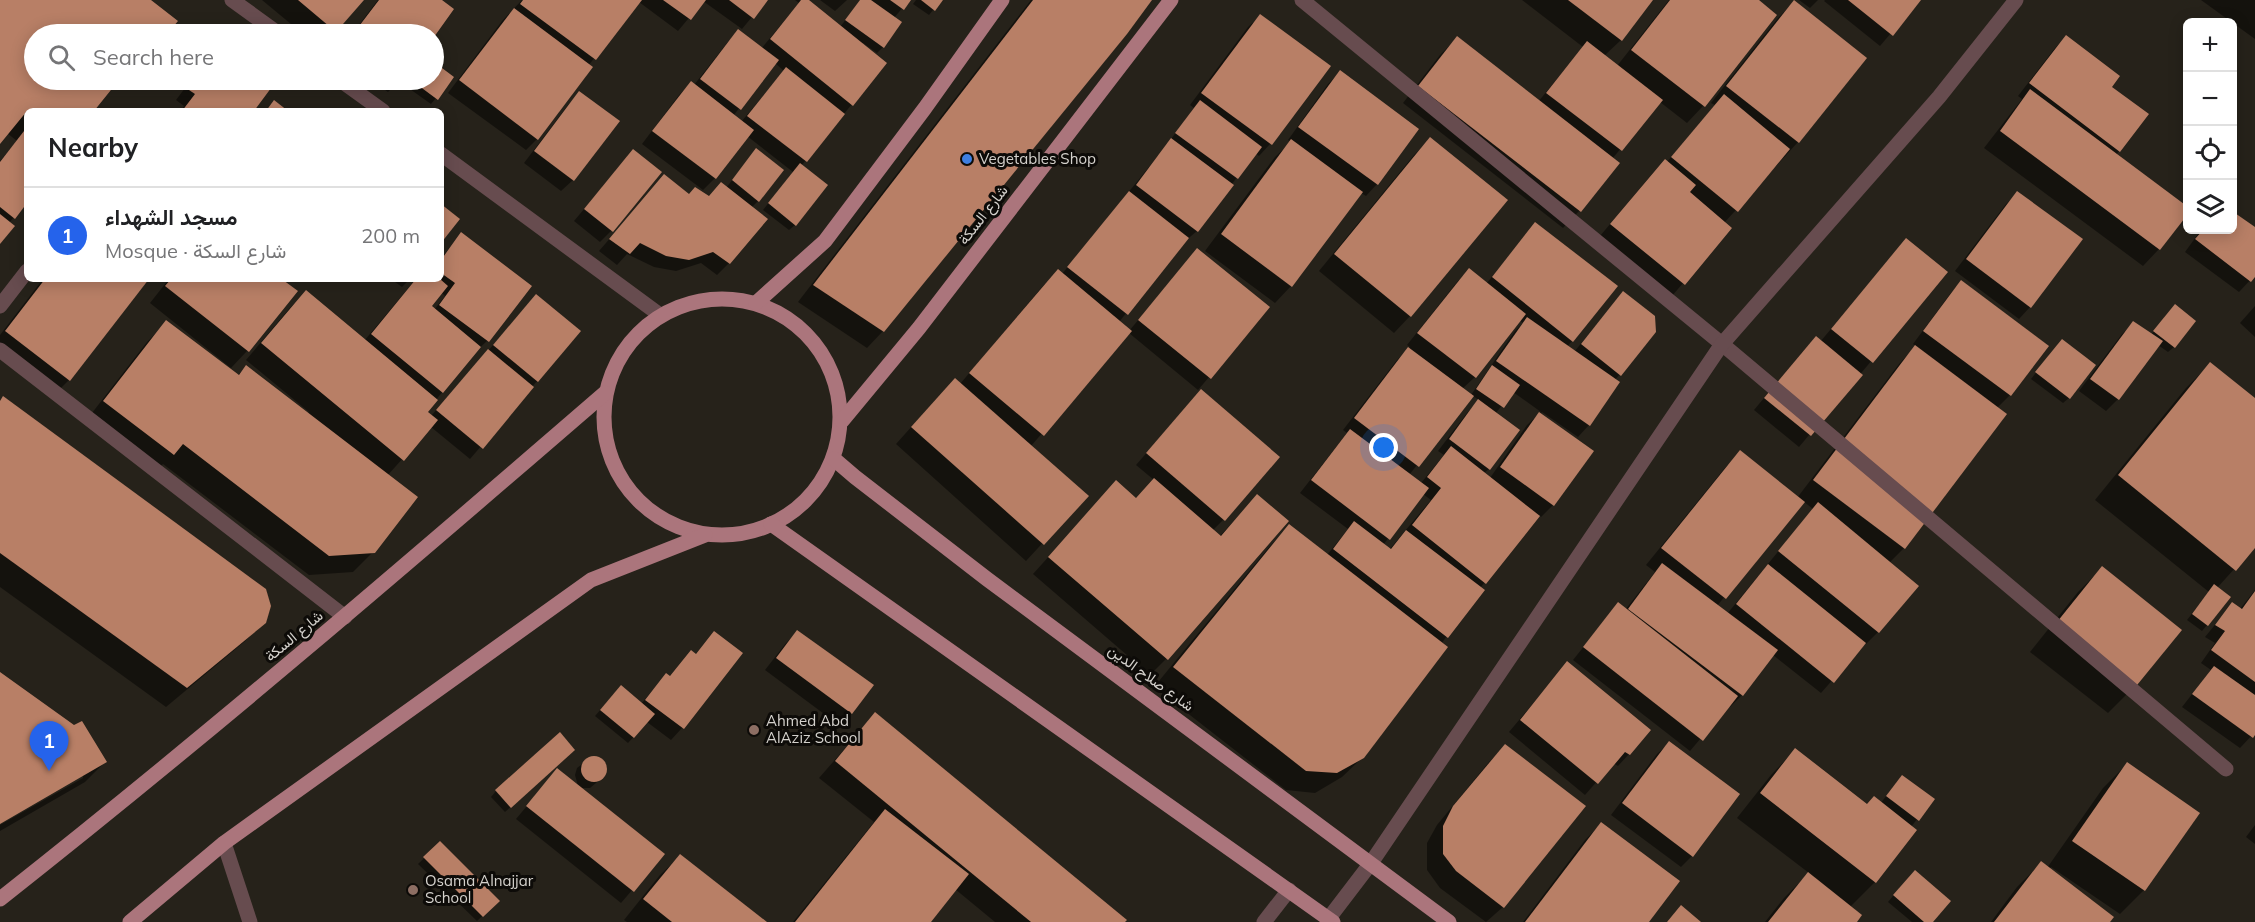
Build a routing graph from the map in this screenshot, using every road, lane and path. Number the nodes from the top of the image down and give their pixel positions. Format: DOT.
graph roads {
  1 [pos="232,0"];
  2 [pos="1002,0"];
  3 [pos="1171,0"];
  4 [pos="1302,0"];
  5 [pos="2016,0"];
  6 [pos="265,24"];
  7 [pos="354,90"];
  8 [pos="378,108"];
  9 [pos="444,156"];
  10 [pos="24,275"];
  11 [pos="756,303"];
  12 [pos="0,306"];
  13 [pos="660,315"];
  14 [pos="1722,345"];
  15 [pos="0,350"];
  16 [pos="605,393"];
  17 [pos="842,421"];
  18 [pos="834,459"];
  19 [pos="771,524"];
  20 [pos="705,535"];
  21 [pos="345,617"];
  22 [pos="2226,769"];
  23 [pos="224,843"];
  24 [pos="1371,863"];
  25 [pos="1290,890"];
  26 [pos="0,899"];
  27 [pos="1331,920"];
  28 [pos="130,922"];
  29 [pos="250,922"];
  30 [pos="1264,922"];
  31 [pos="1449,922"];
  1 -- 6 [label="street"];
  2 -- 11 [label="main road"];
  3 -- 17 [label="main road, شارع السكة"];
  4 -- 14 [label="street"];
  5 -- 14 [label="street"];
  7 -- 8 [label="street"];
  9 -- 13 [label="street"];
  10 -- 12 [label="street"];
  11 -- 13 [label="main road"];
  11 -- 17 [label="main road"];
  13 -- 16 [label="main road"];
  14 -- 22 [label="street"];
  14 -- 24 [label="street"];
  15 -- 21 [label="street"];
  16 -- 20 [label="main road"];
  16 -- 21 [label="main road, شارع السكة"];
  17 -- 18 [label="main road"];
  18 -- 19 [label="main road"];
  18 -- 24 [label="main road, شارع صلاح الدين"];
  19 -- 20 [label="main road"];
  19 -- 25 [label="main road"];
  20 -- 23 [label="main road"];
  21 -- 26 [label="main road, شارع السكة"];
  23 -- 28 [label="main road"];
  23 -- 29 [label="street"];
  24 -- 27 [label="street"];
  24 -- 31 [label="main road, شارع صلاح الدين"];
  25 -- 27 [label="main road"];
  25 -- 30 [label="street"];
}
